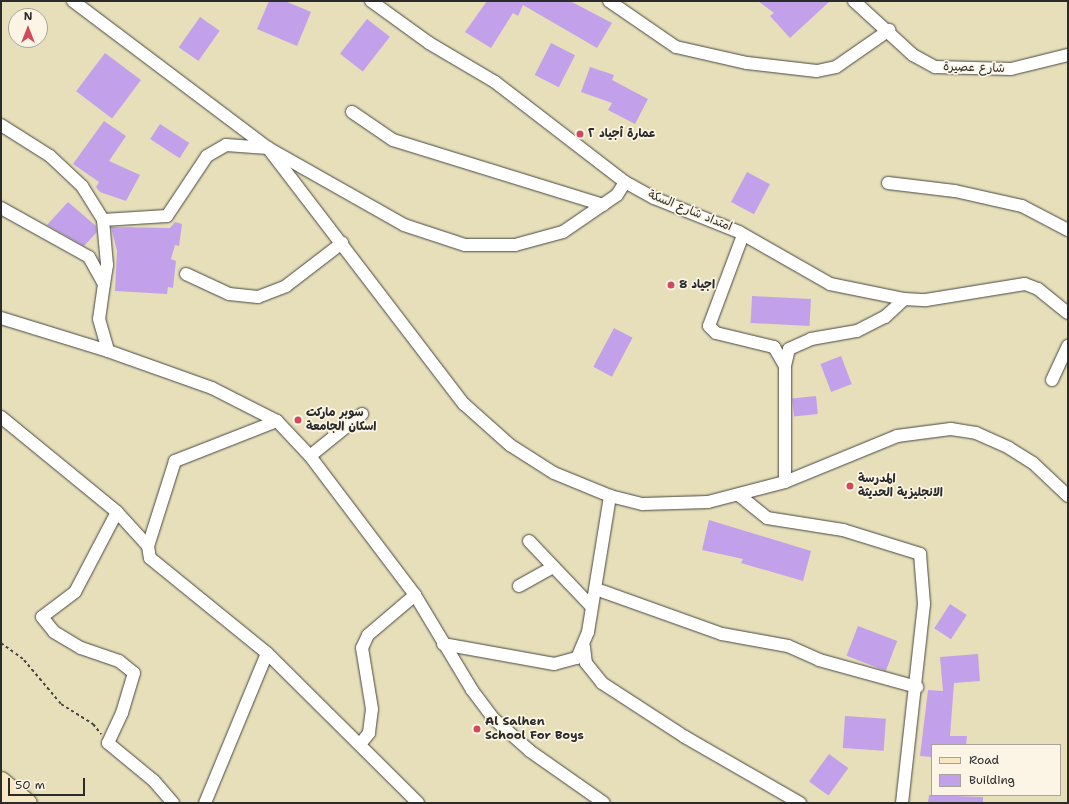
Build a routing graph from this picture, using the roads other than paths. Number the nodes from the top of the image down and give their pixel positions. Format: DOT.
graph roads {
  1 [pos="73,1"];
  2 [pos="371,1"];
  3 [pos="609,1"];
  4 [pos="854,1"];
  5 [pos="889,30"];
  6 [pos="1068,55"];
  7 [pos="352,112"];
  8 [pos="1,125"];
  9 [pos="268,148"];
  10 [pos="626,182"];
  11 [pos="888,183"];
  12 [pos="603,205"];
  13 [pos="1,208"];
  14 [pos="103,220"];
  15 [pos="1068,230"];
  16 [pos="743,235"];
  17 [pos="342,243"];
  18 [pos="186,274"];
  19 [pos="104,284"];
  20 [pos="904,299"];
  21 [pos="1068,313"];
  22 [pos="1,318"];
  23 [pos="1068,345"];
  24 [pos="108,351"];
  25 [pos="785,366"];
  26 [pos="1052,380"];
  27 [pos="362,414"];
  28 [pos="1,417"];
  29 [pos="277,421"];
  30 [pos="310,456"];
  31 [pos="785,482"];
  32 [pos="610,496"];
  33 [pos="740,496"];
  34 [pos="1068,496"];
  35 [pos="117,512"];
  36 [pos="529,541"];
  37 [pos="148,546"];
  38 [pos="553,567"];
  39 [pos="519,586"];
  40 [pos="596,589"];
  41 [pos="415,595"];
  42 [pos="591,606"];
  43 [pos="442,644"];
  44 [pos="584,647"];
  45 [pos="267,653"];
  46 [pos="917,686"];
  47 [pos="361,743"];
  48 [pos="1,780"];
  49 [pos="1,798"];
  50 [pos="7,803"];
  51 [pos="28,803"];
  52 [pos="173,803"];
  53 [pos="205,803"];
  54 [pos="418,803"];
  55 [pos="604,803"];
  56 [pos="800,803"];
  57 [pos="902,803"];
  1 -- 9 [label="street"];
  2 -- 10 [label="street, امتداد شارع السكة"];
  3 -- 5 [label="street"];
  4 -- 5 [label="street, شارع عصيرة"];
  5 -- 6 [label="street, شارع عصيرة"];
  7 -- 12 [label="street"];
  8 -- 14 [label="street"];
  9 -- 12 [label="street"];
  9 -- 14 [label="street"];
  9 -- 17 [label="street"];
  10 -- 12 [label="street"];
  10 -- 16 [label="street, امتداد شارع السكة"];
  11 -- 15 [label="street"];
  13 -- 19 [label="street"];
  14 -- 19 [label="street"];
  16 -- 20 [label="street, امتداد شارع السكة"];
  16 -- 25 [label="street"];
  17 -- 18 [label="street"];
  17 -- 32 [label="street"];
  19 -- 24 [label="street"];
  20 -- 21 [label="street, امتداد شارع السكة"];
  20 -- 25 [label="street"];
  22 -- 24 [label="street"];
  23 -- 26 [label="street"];
  24 -- 29 [label="street"];
  25 -- 31 [label="street"];
  27 -- 30 [label="street"];
  28 -- 35 [label="street"];
  29 -- 30 [label="street"];
  29 -- 37 [label="street"];
  30 -- 41 [label="street"];
  31 -- 33 [label="street"];
  31 -- 34 [label="street"];
  32 -- 33 [label="street"];
  32 -- 40 [label="street"];
  33 -- 46 [label="street"];
  35 -- 37 [label="street"];
  35 -- 52 [label="street"];
  36 -- 38 [label="street"];
  37 -- 45 [label="street"];
  38 -- 39 [label="street"];
  38 -- 42 [label="street"];
  40 -- 42 [label="street"];
  40 -- 46 [label="street"];
  41 -- 43 [label="street"];
  41 -- 47 [label="street"];
  42 -- 44 [label="street"];
  43 -- 44 [label="street"];
  43 -- 55 [label="street"];
  44 -- 56 [label="street"];
  45 -- 47 [label="street"];
  45 -- 53 [label="street"];
  46 -- 57 [label="street"];
  47 -- 54 [label="street"];
  48 -- 51 [label="main road"];
  49 -- 50 [label="main road"];
}
